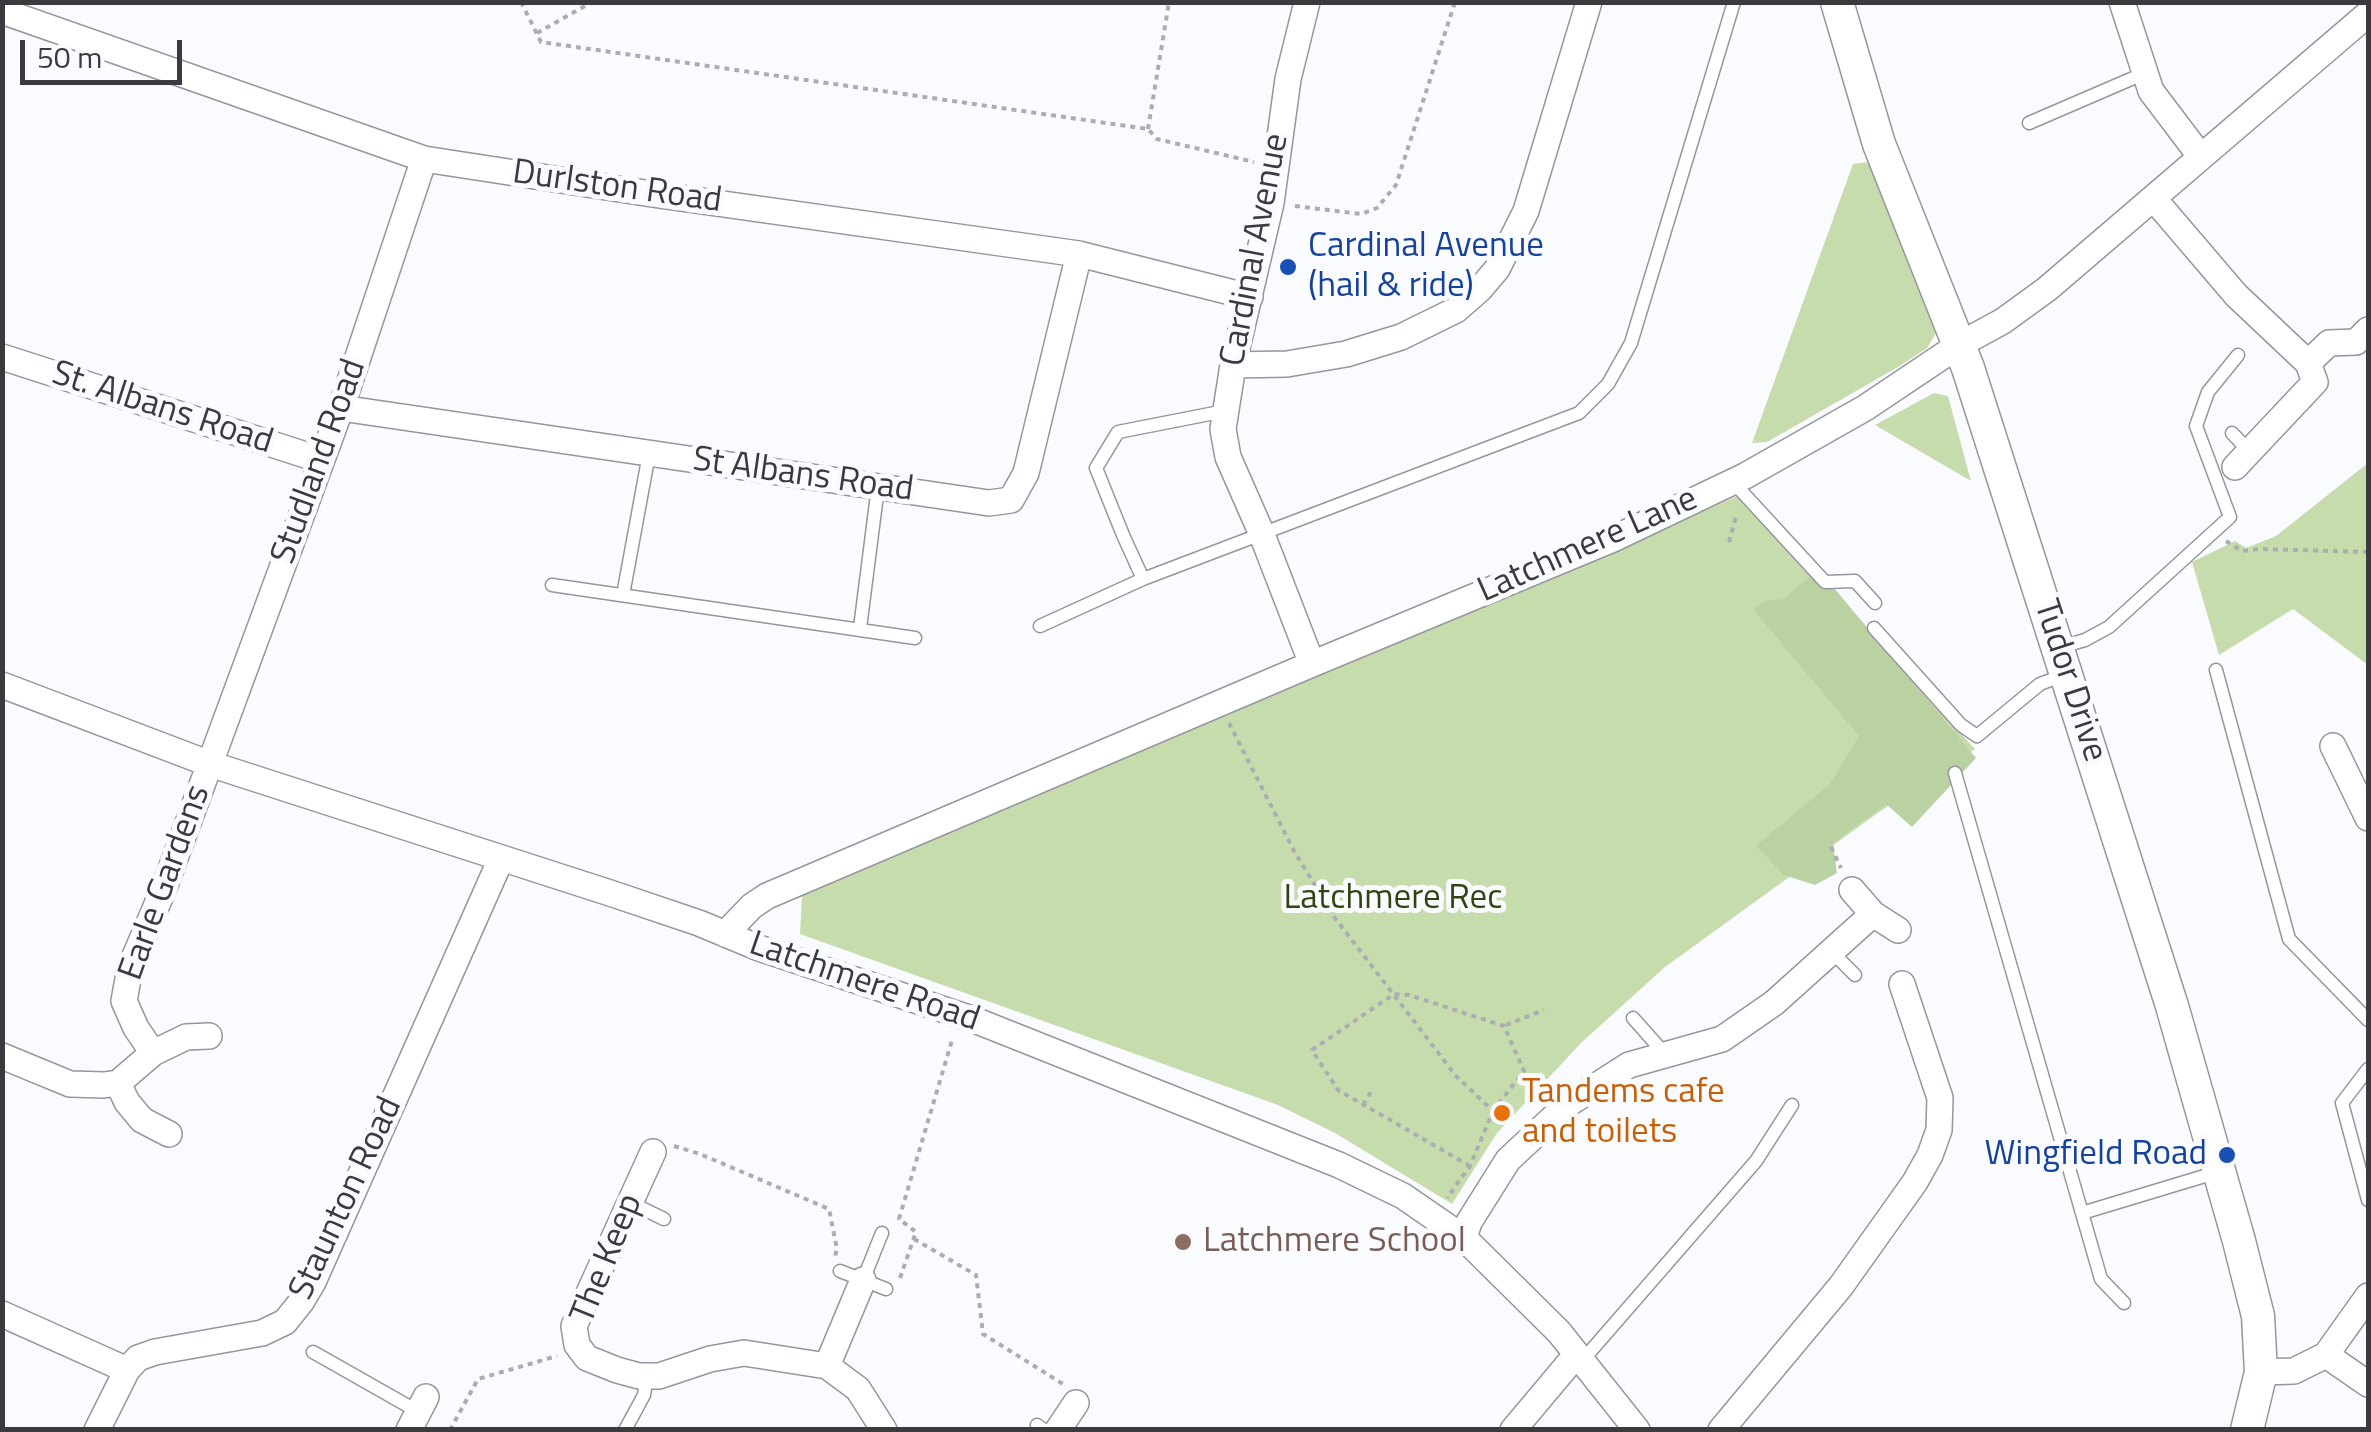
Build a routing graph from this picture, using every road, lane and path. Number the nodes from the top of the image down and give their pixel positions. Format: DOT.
graph roads {
  1 [pos="521,2"];
  2 [pos="592,2"];
  3 [pos="1169,2"];
  4 [pos="1454,2"];
  5 [pos="1589,2"];
  6 [pos="1734,2"];
  7 [pos="1837,2"];
  8 [pos="2122,2"];
  9 [pos="1297,5"];
  10 [pos="2,11"];
  11 [pos="2368,14"];
  12 [pos="538,33"];
  13 [pos="2146,73"];
  14 [pos="2029,123"];
  15 [pos="1148,129"];
  16 [pos="2201,157"];
  17 [pos="424,158"];
  18 [pos="1276,167"];
  19 [pos="2154,199"];
  20 [pos="1271,203"];
  21 [pos="1079,254"];
  22 [pos="1250,297"];
  23 [pos="2368,330"];
  24 [pos="1959,344"];
  25 [pos="2238,355"];
  26 [pos="2,357"];
  27 [pos="2308,363"];
  28 [pos="1233,365"];
  29 [pos="340,408"];
  30 [pos="1225,411"];
  31 [pos="2232,433"];
  32 [pos="649,454"];
  33 [pos="321,460"];
  34 [pos="2243,460"];
  35 [pos="878,487"];
  36 [pos="1739,488"];
  37 [pos="1261,532"];
  38 [pos="2213,533"];
  39 [pos="1729,542"];
  40 [pos="2368,552"];
  41 [pos="1143,579"];
  42 [pos="552,585"];
  43 [pos="623,595"];
  44 [pos="1875,603"];
  45 [pos="1040,626"];
  46 [pos="860,628"];
  47 [pos="1874,628"];
  48 [pos="915,638"];
  49 [pos="2062,661"];
  50 [pos="1312,664"];
  51 [pos="2216,670"];
  52 [pos="2,685"];
  53 [pos="1220,703"];
  54 [pos="2333,746"];
  55 [pos="210,764"];
  56 [pos="1955,774"];
  57 [pos="2368,818"];
  58 [pos="501,859"];
  59 [pos="1852,890"];
  60 [pos="1873,914"];
  61 [pos="1898,930"];
  62 [pos="725,934"];
  63 [pos="1832,952"];
  64 [pos="1855,975"];
  65 [pos="1901,992"];
  66 [pos="1394,994"];
  67 [pos="1544,1010"];
  68 [pos="1633,1018"];
  69 [pos="972,1019"];
  70 [pos="2368,1020"];
  71 [pos="1504,1026"];
  72 [pos="209,1036"];
  73 [pos="153,1053"];
  74 [pos="1665,1054"];
  75 [pos="2,1056"];
  76 [pos="2368,1069"];
  77 [pos="118,1082"];
  78 [pos="1371,1092"];
  79 [pos="1364,1105"];
  80 [pos="1792,1105"];
  81 [pos="1493,1111"];
  82 [pos="169,1134"];
  83 [pos="653,1152"];
  84 [pos="1470,1166"];
  85 [pos="2219,1172"];
  86 [pos="2368,1200"];
  87 [pos="629,1202"];
  88 [pos="1440,1205"];
  89 [pos="2082,1213"];
  90 [pos="664,1219"];
  91 [pos="882,1233"];
  92 [pos="1464,1238"];
  93 [pos="914,1239"];
  94 [pos="863,1280"];
  95 [pos="2368,1296"];
  96 [pos="2124,1303"];
  97 [pos="2,1314"];
  98 [pos="580,1350"];
  99 [pos="313,1352"];
  100 [pos="2326,1355"];
  101 [pos="1579,1358"];
  102 [pos="827,1366"];
  103 [pos="127,1370"];
  104 [pos="2261,1372"];
  105 [pos="647,1376"];
  106 [pos="2368,1384"];
  107 [pos="1076,1403"];
  108 [pos="417,1413"];
  109 [pos="1046,1428"];
  110 [pos="98,1430"];
  111 [pos="450,1430"];
  112 [pos="625,1430"];
  113 [pos="884,1430"];
  114 [pos="1513,1430"];
  115 [pos="1637,1430"];
  116 [pos="1721,1430"];
  117 [pos="2246,1430"];
  1 -- 12 [label="path"];
  2 -- 12 [label="path"];
  3 -- 15 [label="path"];
  4 -- 20 [label="path"];
  5 -- 28 [label="street"];
  6 -- 37 [label="lane"];
  7 -- 24 [label="street, Tudor Drive"];
  8 -- 13 [label="street"];
  9 -- 18 [label="street, Cardinal Avenue"];
  10 -- 17 [label="street, Durlston Road"];
  11 -- 16 [label="street, Latchmere Lane"];
  12 -- 15 [label="path"];
  13 -- 14 [label="lane"];
  13 -- 16 [label="street"];
  15 -- 18 [label="path"];
  16 -- 19 [label="street, Latchmere Lane"];
  17 -- 21 [label="street, Durlston Road"];
  17 -- 29 [label="street, Studland Road"];
  18 -- 20 [label="street, Cardinal Avenue"];
  19 -- 24 [label="street, Latchmere Lane"];
  19 -- 27 [label="street"];
  20 -- 22 [label="street, Cardinal Avenue"];
  21 -- 22 [label="street, Durlston Road"];
  21 -- 35 [label="street, St Albans Road"];
  22 -- 28 [label="street, Cardinal Avenue"];
  23 -- 27 [label="street"];
  24 -- 36 [label="street, Latchmere Lane"];
  24 -- 49 [label="street, Tudor Drive"];
  25 -- 38 [label="lane"];
  26 -- 33 [label="street, St. Albans Road"];
  27 -- 34 [label="street"];
  28 -- 30 [label="street, Cardinal Avenue"];
  29 -- 32 [label="street, St Albans Road"];
  29 -- 33 [label="street, Studland Road"];
  30 -- 37 [label="street, Cardinal Avenue"];
  30 -- 41 [label="lane"];
  31 -- 34 [label="lane"];
  32 -- 35 [label="street, St Albans Road"];
  32 -- 43 [label="lane"];
  33 -- 55 [label="street, Studland Road"];
  35 -- 46 [label="lane"];
  36 -- 39 [label="path"];
  36 -- 44 [label="lane"];
  36 -- 50 [label="street, Latchmere Lane"];
  37 -- 41 [label="lane"];
  37 -- 50 [label="street, Cardinal Avenue"];
  38 -- 40 [label="path"];
  38 -- 49 [label="lane"];
  41 -- 45 [label="lane"];
  42 -- 43 [label="lane"];
  43 -- 46 [label="lane"];
  46 -- 48 [label="lane"];
  47 -- 49 [label="lane"];
  49 -- 85 [label="street, Tudor Drive"];
  50 -- 53 [label="street, Latchmere Lane"];
  51 -- 70 [label="lane"];
  52 -- 55 [label="street, Latchmere Road"];
  53 -- 62 [label="street, Latchmere Lane"];
  53 -- 66 [label="path"];
  54 -- 57 [label="street"];
  55 -- 58 [label="street, Latchmere Road"];
  55 -- 73 [label="street, Earle Gardens"];
  56 -- 89 [label="lane"];
  58 -- 62 [label="street, Latchmere Road"];
  58 -- 103 [label="street, Staunton Road"];
  59 -- 60 [label="street"];
  60 -- 61 [label="street"];
  60 -- 63 [label="street"];
  62 -- 69 [label="street, Latchmere Road"];
  63 -- 64 [label="lane"];
  63 -- 74 [label="street"];
  65 -- 116 [label="street"];
  66 -- 71 [label="path"];
  66 -- 79 [label="path"];
  66 -- 81 [label="path"];
  67 -- 71 [label="path"];
  68 -- 74 [label="lane"];
  69 -- 92 [label="street, Latchmere Road"];
  69 -- 93 [label="path"];
  71 -- 81 [label="path"];
  72 -- 73 [label="street"];
  73 -- 77 [label="street"];
  74 -- 92 [label="street"];
  75 -- 77 [label="street"];
  76 -- 86 [label="lane"];
  77 -- 82 [label="street"];
  78 -- 79 [label="path"];
  79 -- 84 [label="path"];
  80 -- 101 [label="lane"];
  81 -- 84 [label="path"];
  83 -- 87 [label="street, The Keep"];
  83 -- 94 [label="path"];
  84 -- 88 [label="path"];
  85 -- 89 [label="lane"];
  85 -- 104 [label="street, Tudor Drive"];
  87 -- 90 [label="lane"];
  87 -- 98 [label="street, The Keep"];
  89 -- 96 [label="lane"];
  91 -- 94 [label="lane"];
  92 -- 101 [label="street, Latchmere Road"];
  93 -- 94 [label="path"];
  93 -- 107 [label="path"];
  94 -- 102 [label="street"];
  95 -- 100 [label="street"];
  97 -- 103 [label="street"];
  98 -- 105 [label="street, The Keep"];
  98 -- 111 [label="path"];
  99 -- 108 [label="lane"];
  100 -- 104 [label="street"];
  100 -- 106 [label="street"];
  101 -- 114 [label="street"];
  101 -- 115 [label="street, Latchmere Road"];
  102 -- 105 [label="street, The Keep"];
  102 -- 113 [label="street"];
  103 -- 110 [label="street"];
  104 -- 117 [label="street, Tudor Drive"];
  105 -- 112 [label="lane"];
  107 -- 109 [label="street"];
}
